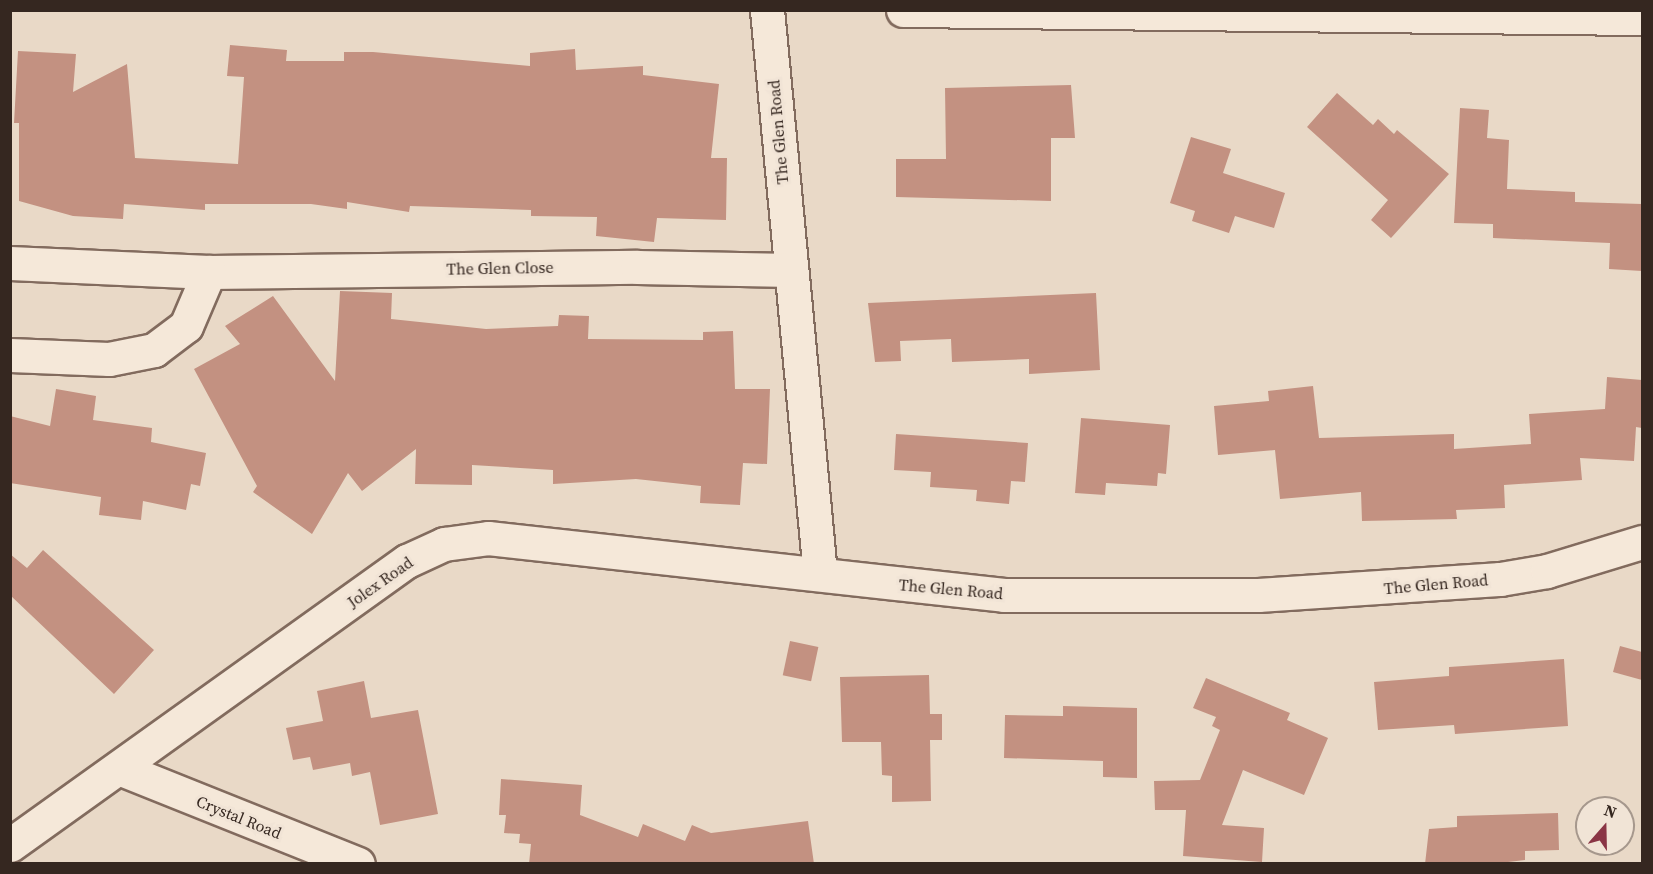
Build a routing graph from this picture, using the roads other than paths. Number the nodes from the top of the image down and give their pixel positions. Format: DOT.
graph roads {
  1 [pos="767,10"];
  2 [pos="903,10"];
  3 [pos="1567,14"];
  4 [pos="1642,18"];
  5 [pos="10,263"];
  6 [pos="791,270"];
  7 [pos="209,272"];
  8 [pos="10,355"];
  9 [pos="1642,542"];
  10 [pos="820,574"];
  11 [pos="121,769"];
  12 [pos="10,845"];
  13 [pos="358,864"];
  1 -- 6 [label="street, The Glen Road"];
  2 -- 3 [label="street"];
  3 -- 4 [label="street"];
  5 -- 7 [label="street, The Glen Close"];
  6 -- 7 [label="street, The Glen Close"];
  6 -- 10 [label="street, The Glen Road"];
  7 -- 8 [label="street"];
  9 -- 10 [label="street, The Glen Road"];
  10 -- 11 [label="street, Jolex Road"];
  11 -- 12 [label="street, Jolex Road"];
  11 -- 13 [label="street, Crystal Road"];
}
